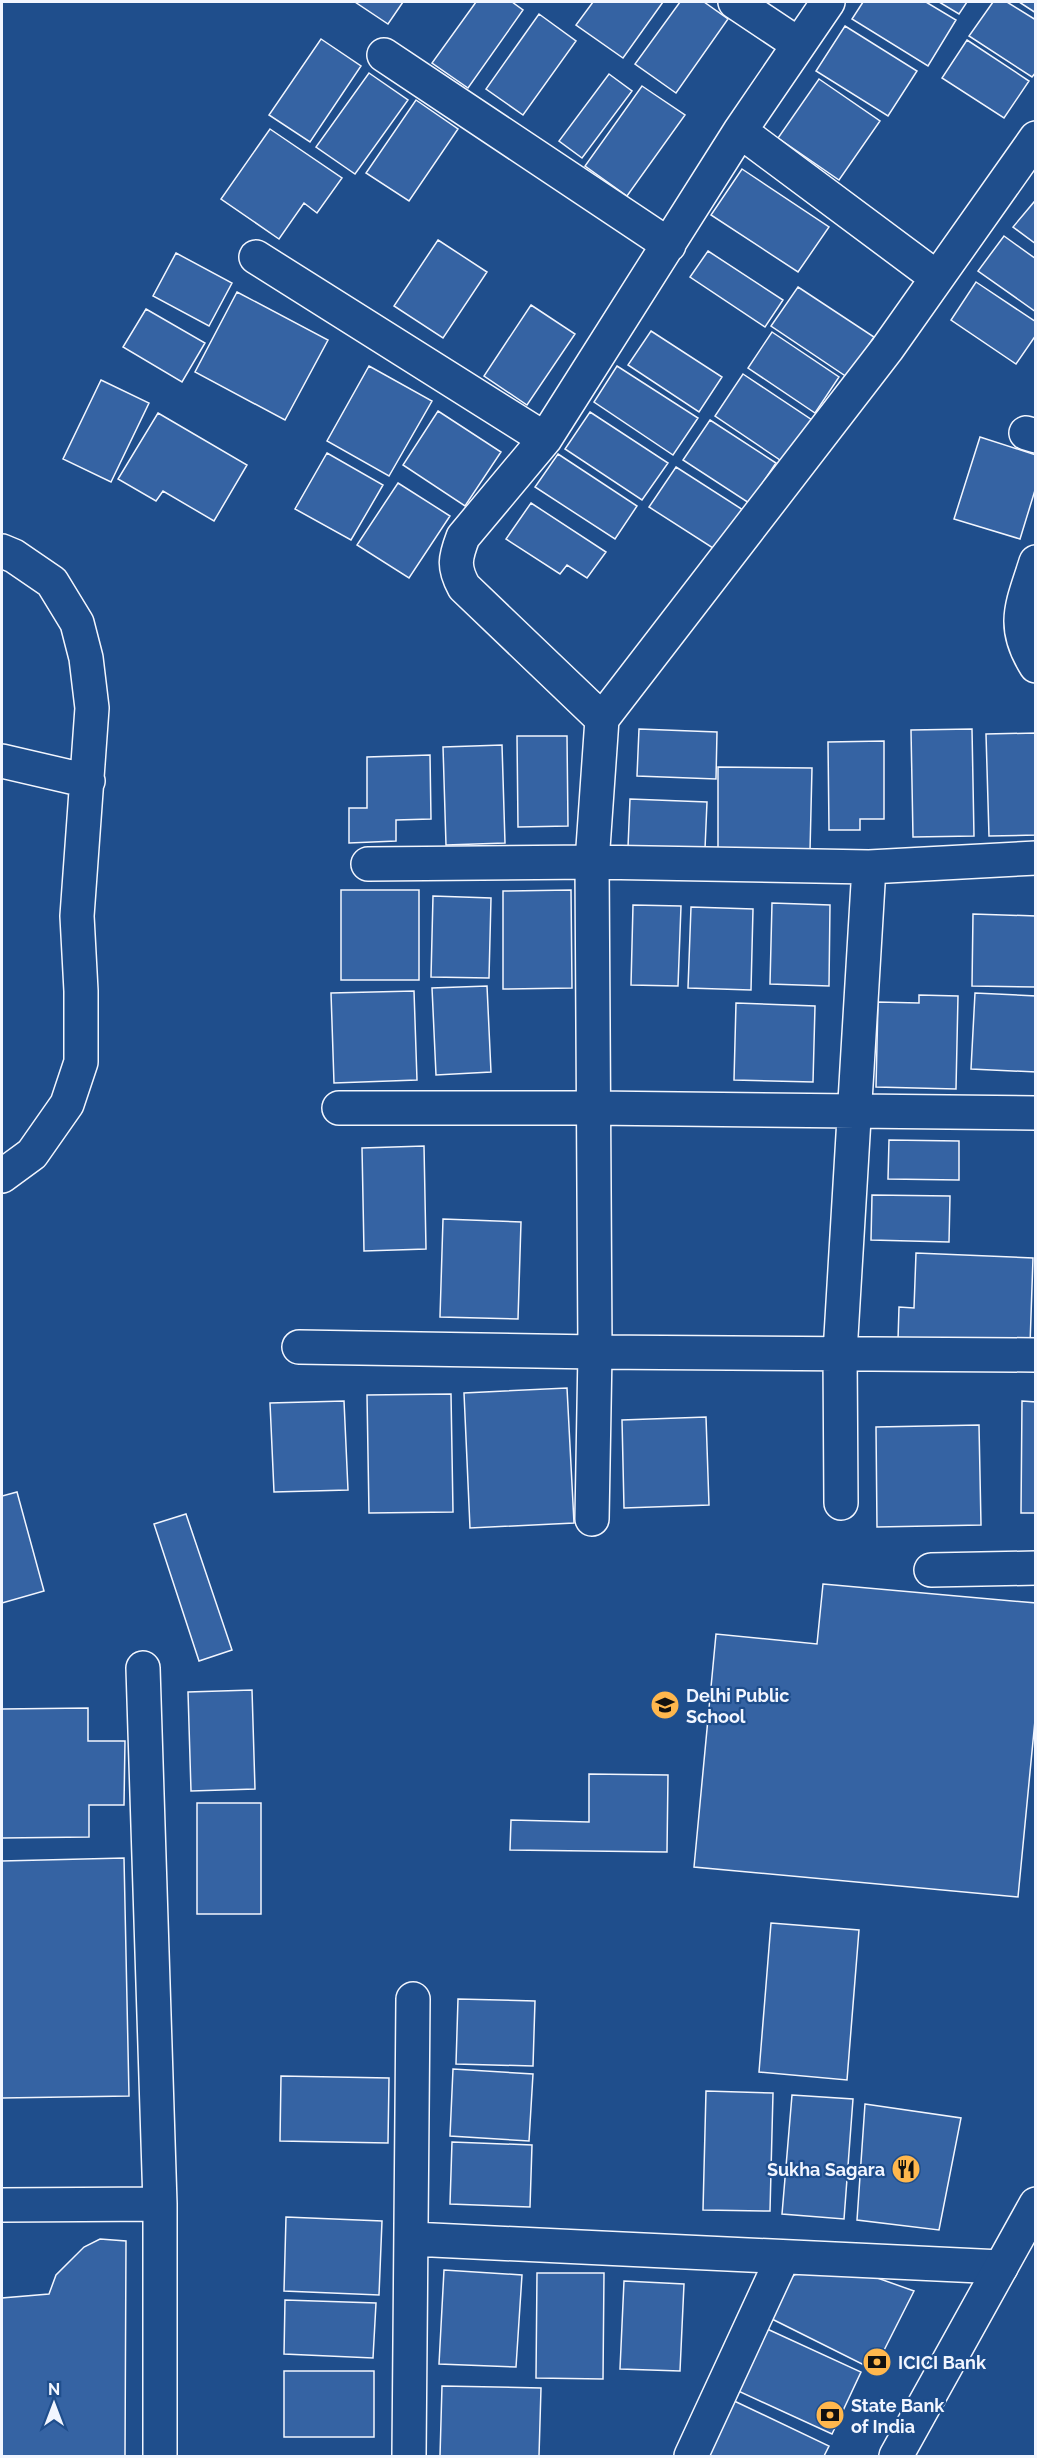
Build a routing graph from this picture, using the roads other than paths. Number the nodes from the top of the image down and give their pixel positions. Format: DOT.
graph roads {
  1 [pos="735,2"];
  2 [pos="828,2"];
  3 [pos="798,44"];
  4 [pos="384,55"];
  5 [pos="740,131"];
  6 [pos="1035,141"];
  7 [pos="669,245"];
  8 [pos="256,256"];
  9 [pos="936,277"];
  10 [pos="545,439"];
  11 [pos="2,551"];
  12 [pos="1035,562"];
  13 [pos="1035,666"];
  14 [pos="601,729"];
  15 [pos="2,761"];
  16 [pos="88,781"];
  17 [pos="1035,858"];
  18 [pos="592,862"];
  19 [pos="368,864"];
  20 [pos="869,867"];
  21 [pos="339,1108"];
  22 [pos="595,1108"];
  23 [pos="854,1110"];
  24 [pos="1035,1113"];
  25 [pos="2,1176"];
  26 [pos="299,1347"];
  27 [pos="595,1352"];
  28 [pos="840,1353"];
  29 [pos="1035,1355"];
  30 [pos="841,1503"];
  31 [pos="592,1519"];
  32 [pos="1035,1568"];
  33 [pos="931,1570"];
  34 [pos="143,1668"];
  35 [pos="413,1999"];
  36 [pos="159,2204"];
  37 [pos="1035,2204"];
  38 [pos="2,2205"];
  39 [pos="412,2240"];
  40 [pos="783,2257"];
  41 [pos="1001,2267"];
  42 [pos="160,2457"];
  43 [pos="409,2457"];
  44 [pos="691,2457"];
  45 [pos="896,2457"];
  1 -- 3 [label="street"];
  2 -- 3 [label="street"];
  3 -- 5 [label="street"];
  4 -- 7 [label="street"];
  5 -- 7 [label="street"];
  5 -- 9 [label="street"];
  6 -- 9 [label="street"];
  7 -- 10 [label="street"];
  8 -- 10 [label="street"];
  9 -- 14 [label="street"];
  10 -- 14 [label="street"];
  11 -- 16 [label="street"];
  12 -- 13 [label="street"];
  14 -- 18 [label="street"];
  15 -- 16 [label="street"];
  16 -- 25 [label="street"];
  17 -- 20 [label="street"];
  18 -- 19 [label="street"];
  18 -- 20 [label="street"];
  18 -- 22 [label="street"];
  20 -- 23 [label="street"];
  21 -- 22 [label="street"];
  22 -- 23 [label="street"];
  22 -- 27 [label="street"];
  23 -- 24 [label="street"];
  23 -- 28 [label="street"];
  26 -- 27 [label="street"];
  27 -- 28 [label="street"];
  27 -- 31 [label="street"];
  28 -- 29 [label="street"];
  28 -- 30 [label="street"];
  32 -- 33 [label="street"];
  34 -- 36 [label="street"];
  35 -- 39 [label="street"];
  36 -- 38 [label="street"];
  36 -- 42 [label="street"];
  37 -- 41 [label="street"];
  39 -- 40 [label="street"];
  39 -- 43 [label="street"];
  40 -- 41 [label="street"];
  40 -- 44 [label="street"];
  41 -- 45 [label="street"];
}
